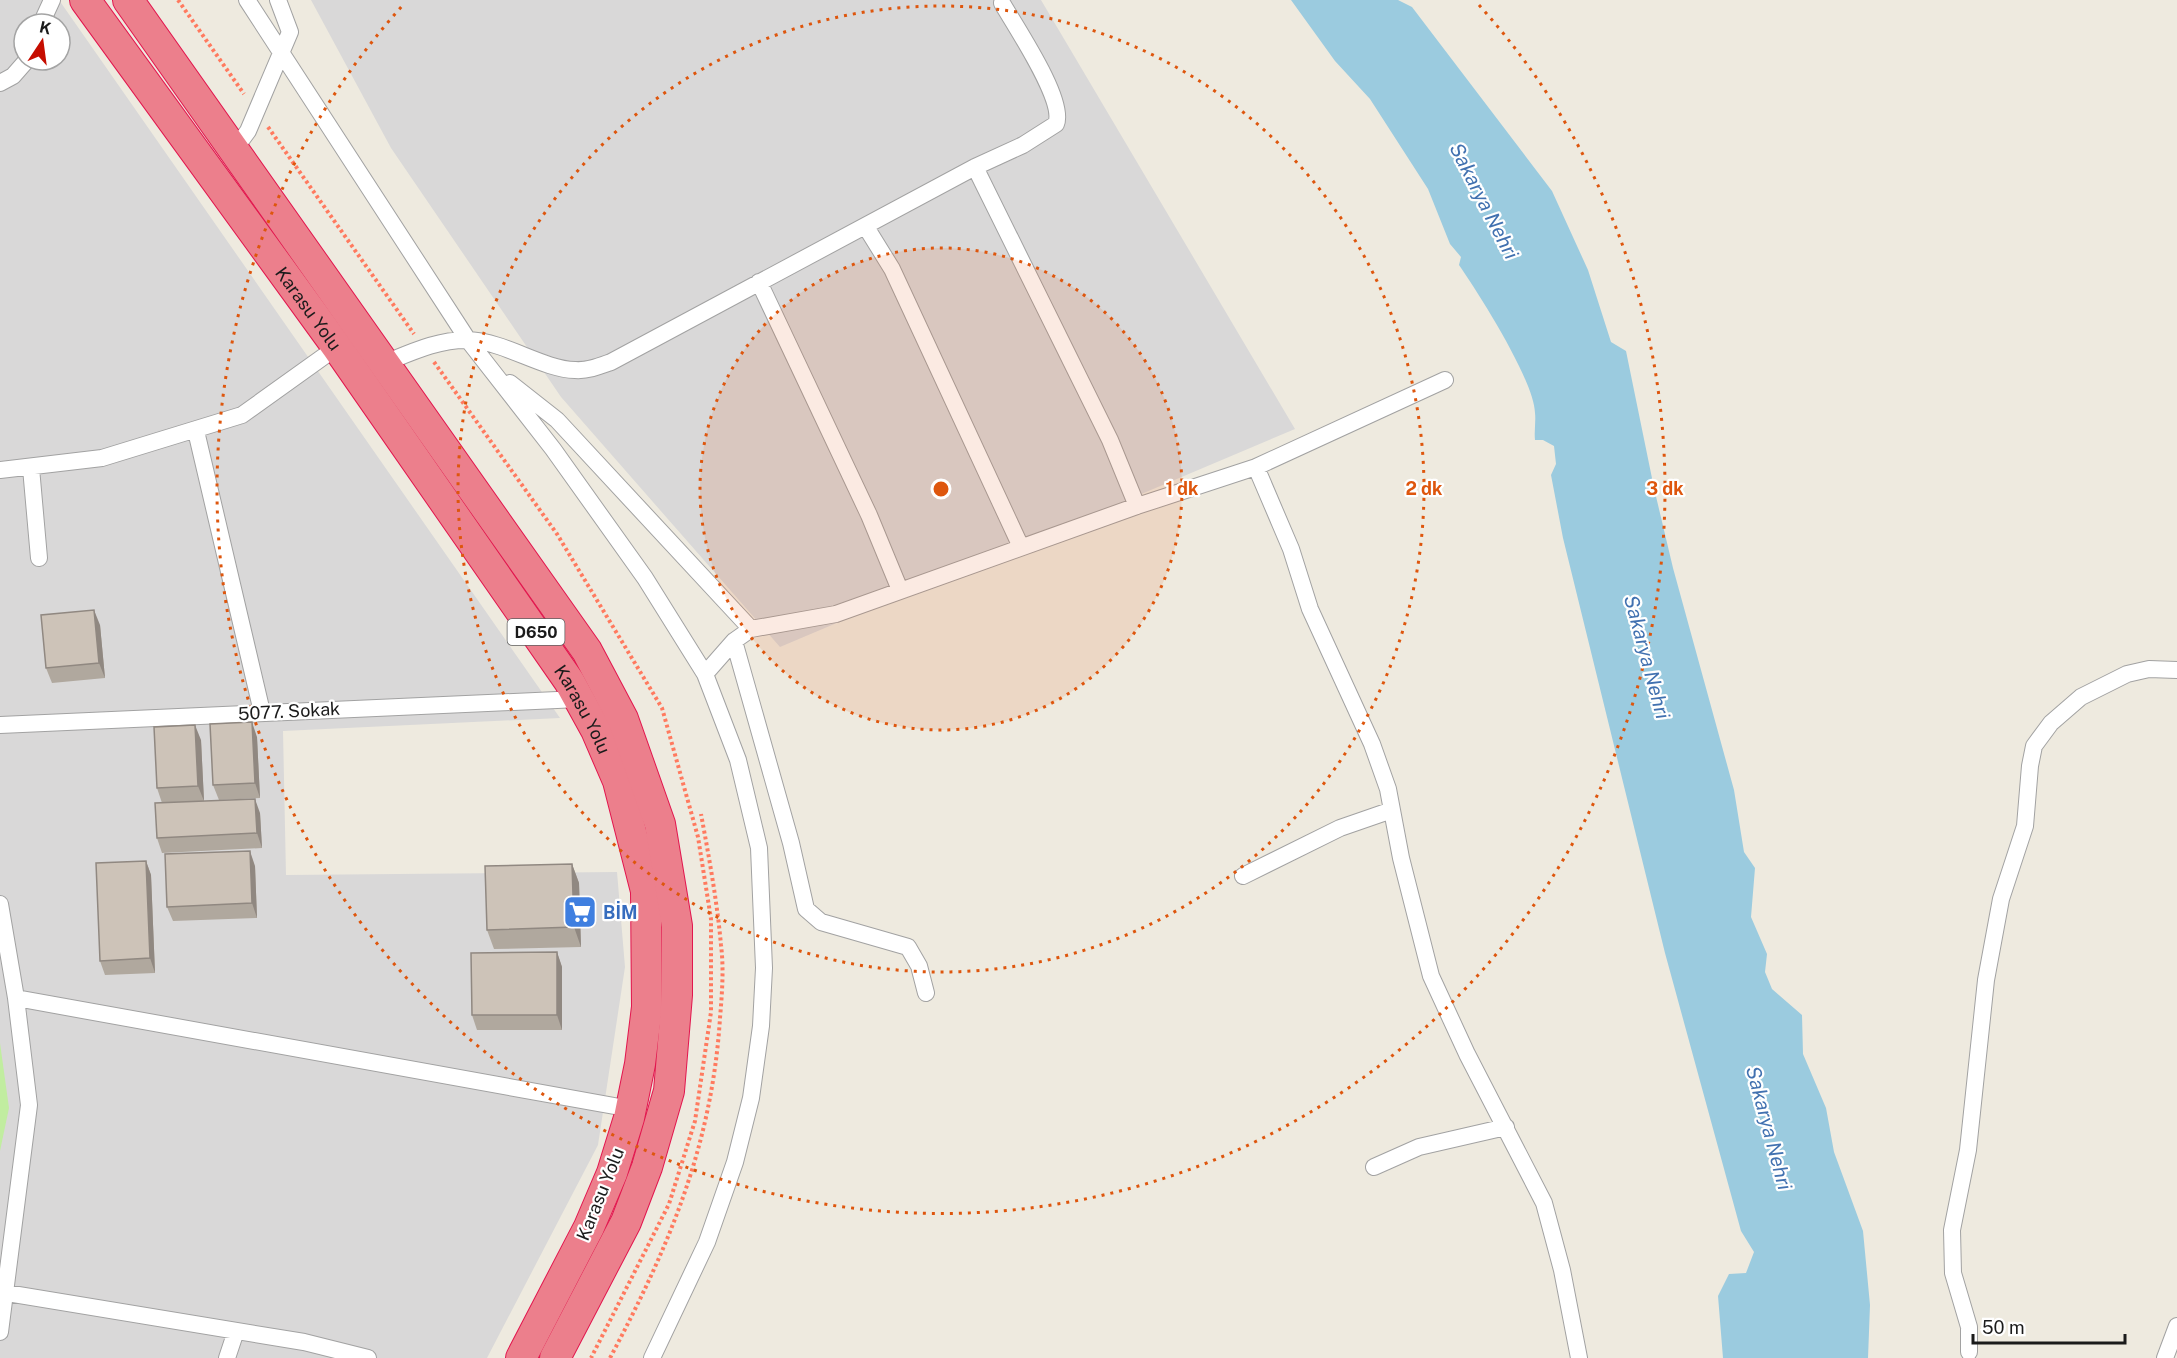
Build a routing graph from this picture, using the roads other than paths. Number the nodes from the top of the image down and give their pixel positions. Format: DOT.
graph roads {
  1 [pos="85,0"];
  2 [pos="128,0"];
  3 [pos="247,0"];
  4 [pos="278,0"];
  5 [pos="1002,3"];
  6 [pos="282,52"];
  7 [pos="17,72"];
  8 [pos="0,83"];
  9 [pos="234,150"];
  10 [pos="975,167"];
  11 [pos="866,227"];
  12 [pos="759,282"];
  13 [pos="468,340"];
  14 [pos="337,347"];
  15 [pos="385,363"];
  16 [pos="490,368"];
  17 [pos="1445,380"];
  18 [pos="196,431"];
  19 [pos="1256,467"];
  20 [pos="31,468"];
  21 [pos="0,470"];
  22 [pos="1137,506"];
  23 [pos="1021,547"];
  24 [pos="39,558"];
  25 [pos="900,590"];
  26 [pos="751,629"];
  27 [pos="734,641"];
  28 [pos="2177,670"];
  29 [pos="705,674"];
  30 [pos="579,699"];
  31 [pos="262,712"];
  32 [pos="0,725"];
  33 [pos="1392,810"];
  34 [pos="1243,876"];
  35 [pos="0,904"];
  36 [pos="926,993"];
  37 [pos="16,998"];
  38 [pos="631,1109"];
  39 [pos="1506,1127"];
  40 [pos="1374,1167"];
  41 [pos="3,1293"];
  42 [pos="2177,1326"];
  43 [pos="236,1331"];
  44 [pos="0,1332"];
  45 [pos="1970,1352"];
  46 [pos="227,1358"];
  47 [pos="368,1358"];
  48 [pos="521,1358"];
  49 [pos="555,1358"];
  50 [pos="652,1358"];
  51 [pos="1579,1358"];
  52 [pos="2165,1358"];
  1 -- 14 [label="highway, Karasu Yolu / D650"];
  2 -- 9 [label="highway, Karasu Yolu / D650"];
  3 -- 6 [label="street"];
  4 -- 6 [label="street"];
  5 -- 10 [label="street"];
  6 -- 9 [label="street"];
  6 -- 13 [label="street"];
  7 -- 8 [label="street"];
  9 -- 15 [label="highway, Karasu Yolu / D650"];
  10 -- 11 [label="street"];
  10 -- 22 [label="street"];
  11 -- 12 [label="street"];
  11 -- 23 [label="street"];
  12 -- 13 [label="street"];
  12 -- 25 [label="street"];
  13 -- 15 [label="street"];
  13 -- 16 [label="street"];
  14 -- 18 [label="street"];
  14 -- 30 [label="highway, Karasu Yolu / D650"];
  15 -- 49 [label="highway, Karasu Yolu / D650"];
  16 -- 26 [label="street"];
  16 -- 29 [label="street"];
  17 -- 19 [label="street"];
  18 -- 20 [label="street"];
  18 -- 31 [label="street"];
  19 -- 22 [label="street"];
  19 -- 33 [label="street"];
  20 -- 21 [label="street"];
  20 -- 24 [label="street"];
  22 -- 23 [label="street"];
  23 -- 25 [label="street"];
  25 -- 26 [label="street"];
  26 -- 27 [label="street"];
  27 -- 29 [label="street"];
  27 -- 36 [label="street"];
  28 -- 45 [label="street"];
  29 -- 50 [label="street"];
  30 -- 31 [label="street, 5077. Sokak"];
  30 -- 38 [label="highway, Karasu Yolu / D650"];
  31 -- 32 [label="street, 5077. Sokak"];
  33 -- 34 [label="street"];
  33 -- 39 [label="street"];
  35 -- 37 [label="street"];
  37 -- 38 [label="street"];
  37 -- 41 [label="street"];
  38 -- 48 [label="highway, Karasu Yolu / D650"];
  39 -- 40 [label="street"];
  39 -- 51 [label="street"];
  41 -- 43 [label="street"];
  41 -- 44 [label="street"];
  42 -- 52 [label="street"];
  43 -- 46 [label="street"];
  43 -- 47 [label="street"];
}
